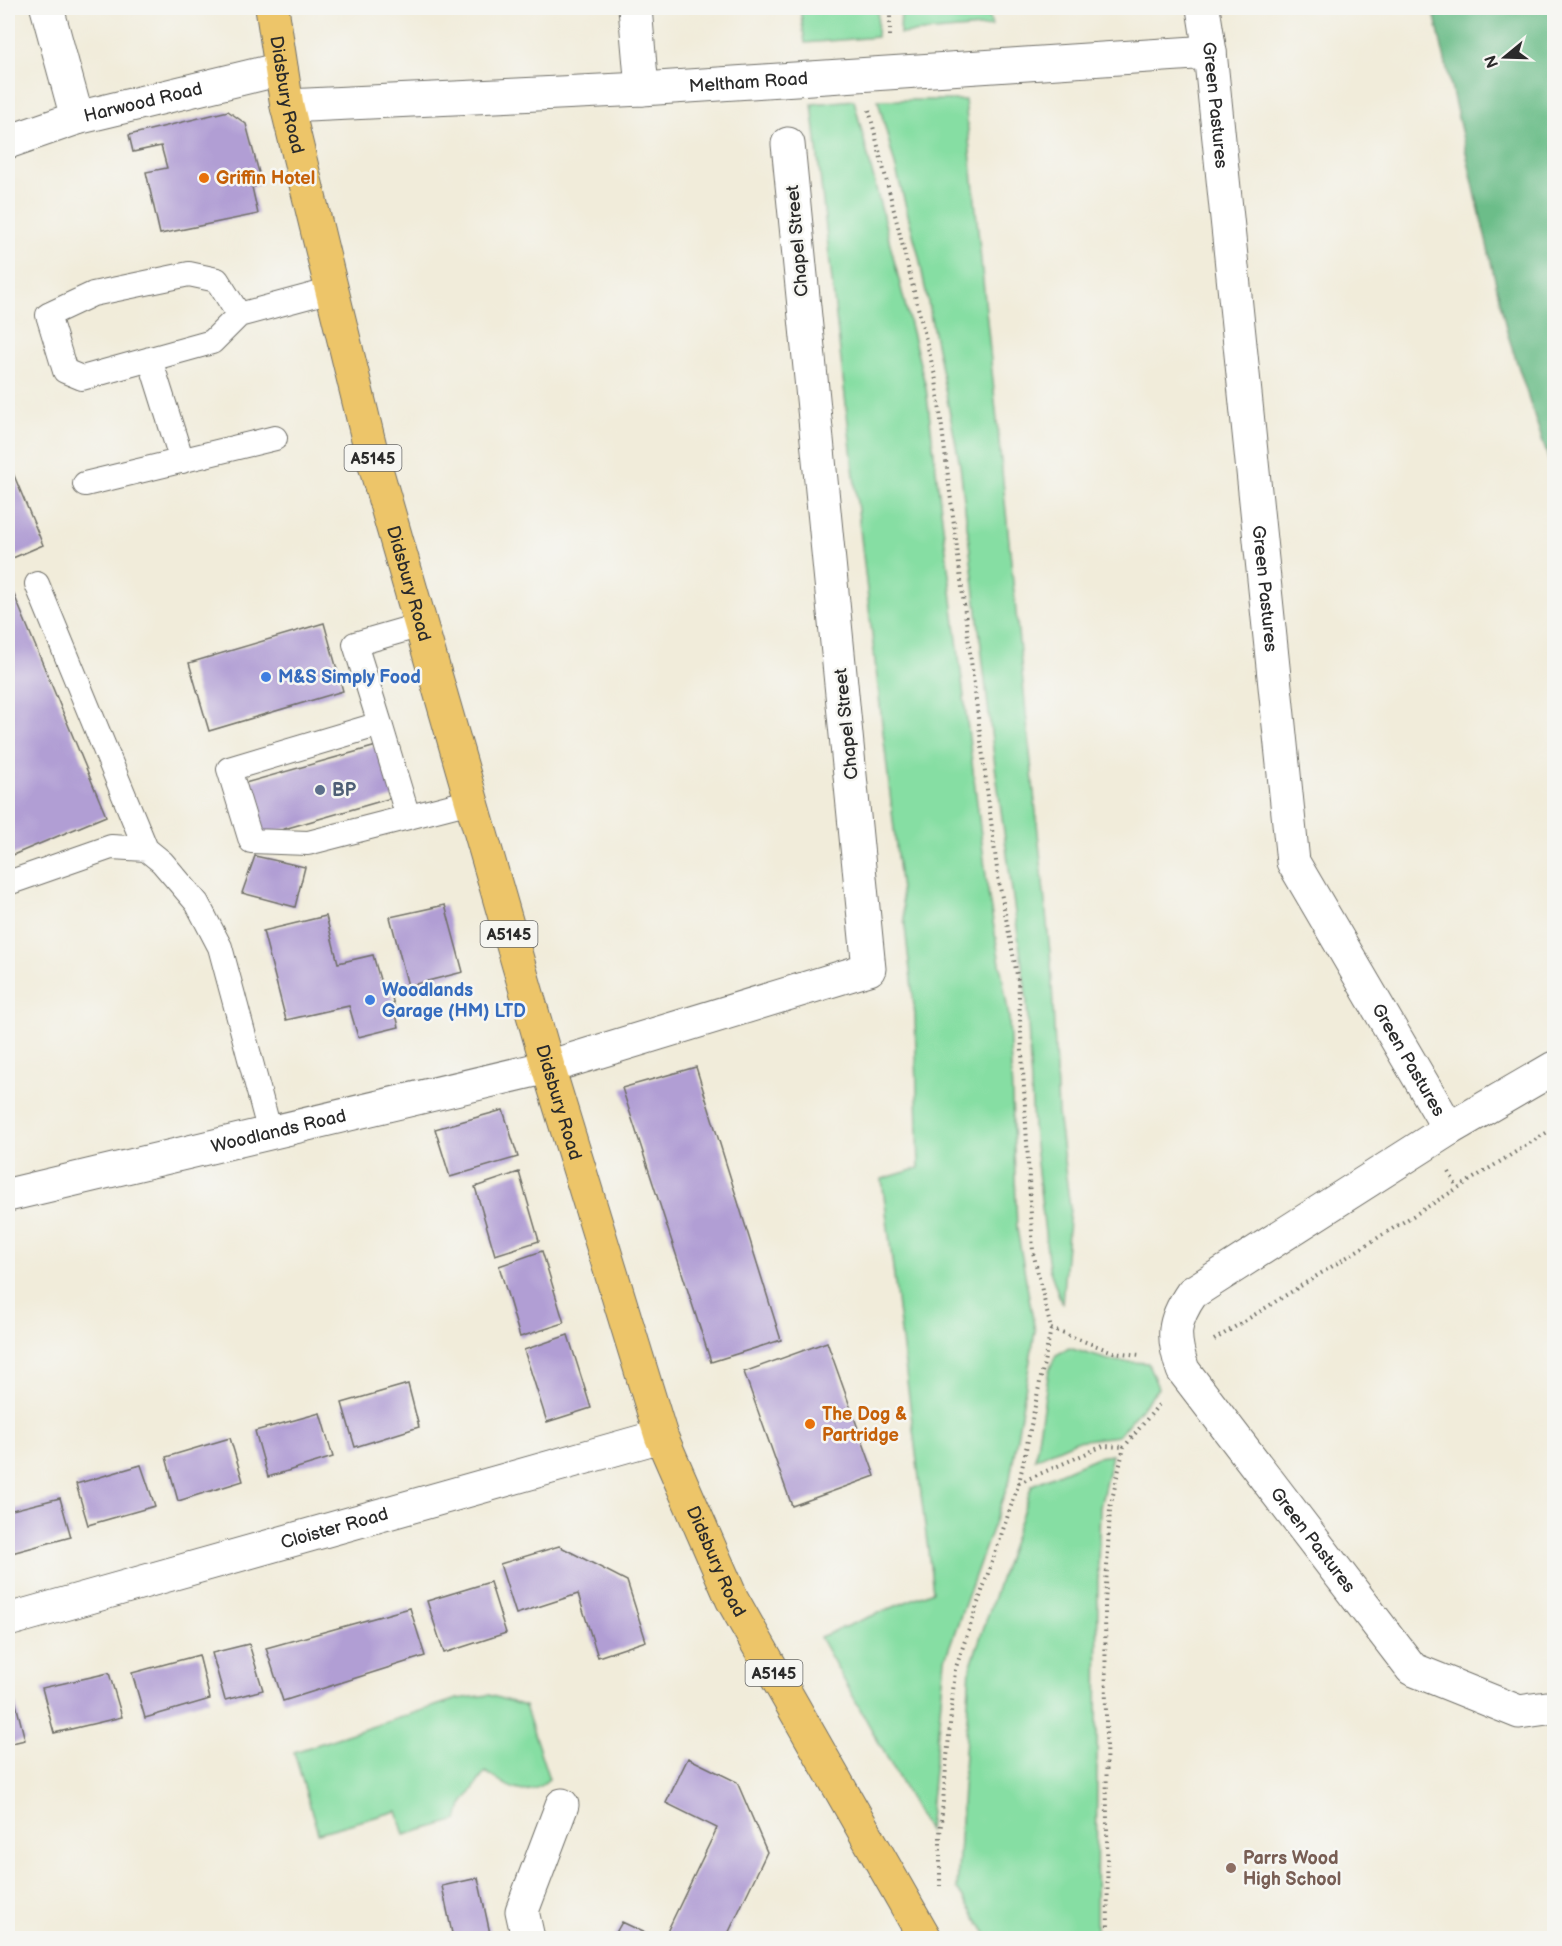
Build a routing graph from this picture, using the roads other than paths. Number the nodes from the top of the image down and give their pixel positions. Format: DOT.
graph roads {
  1 [pos="47,8"];
  2 [pos="272,8"];
  3 [pos="635,8"];
  4 [pos="1203,8"];
  5 [pos="1210,52"];
  6 [pos="281,69"];
  7 [pos="642,88"];
  8 [pos="287,106"];
  9 [pos="77,118"];
  10 [pos="8,142"];
  11 [pos="788,144"];
  12 [pos="332,290"];
  13 [pos="239,315"];
  14 [pos="150,359"];
  15 [pos="275,438"];
  16 [pos="182,461"];
  17 [pos="85,484"];
  18 [pos="37,584"];
  19 [pos="421,625"];
  20 [pos="380,724"];
  21 [pos="471,801"];
  22 [pos="408,817"];
  23 [pos="146,849"];
  24 [pos="8,883"];
  25 [pos="548,1066"];
  26 [pos="1554,1068"];
  27 [pos="1449,1129"];
  28 [pos="270,1132"];
  29 [pos="8,1195"];
  30 [pos="661,1436"];
  31 [pos="8,1620"];
  32 [pos="1554,1707"];
  33 [pos="562,1805"];
  34 [pos="528,1938"];
  35 [pos="925,1938"];
  1 -- 9 [label="street"];
  2 -- 6 [label="main road, Didsbury Road / A5145"];
  3 -- 7 [label="street"];
  4 -- 5 [label="street, Green Pastures"];
  5 -- 7 [label="street, Meltham Road"];
  5 -- 27 [label="street, Green Pastures"];
  6 -- 8 [label="main road, Didsbury Road / A5145"];
  6 -- 9 [label="street, Harwood Road"];
  7 -- 8 [label="street, Meltham Road"];
  8 -- 12 [label="main road, Didsbury Road / A5145"];
  9 -- 10 [label="street, Harwood Road"];
  11 -- 25 [label="street, Chapel Street"];
  12 -- 13 [label="lane"];
  12 -- 19 [label="main road, Didsbury Road / A5145"];
  13 -- 14 [label="lane"];
  13 -- 14 [label="lane"];
  14 -- 16 [label="lane"];
  15 -- 16 [label="lane"];
  16 -- 17 [label="lane"];
  18 -- 23 [label="lane"];
  19 -- 20 [label="lane"];
  19 -- 21 [label="main road, Didsbury Road / A5145"];
  20 -- 22 [label="lane"];
  20 -- 22 [label="lane"];
  21 -- 22 [label="lane"];
  21 -- 25 [label="main road, Didsbury Road / A5145"];
  23 -- 24 [label="lane"];
  23 -- 28 [label="lane"];
  25 -- 28 [label="street, Woodlands Road"];
  25 -- 30 [label="main road, Didsbury Road / A5145"];
  26 -- 27 [label="street, Green Pastures"];
  27 -- 32 [label="street, Green Pastures"];
  28 -- 29 [label="street, Woodlands Road"];
  30 -- 31 [label="street, Cloister Road"];
  30 -- 35 [label="main road, Didsbury Road / A5145"];
  33 -- 34 [label="street"];
}
